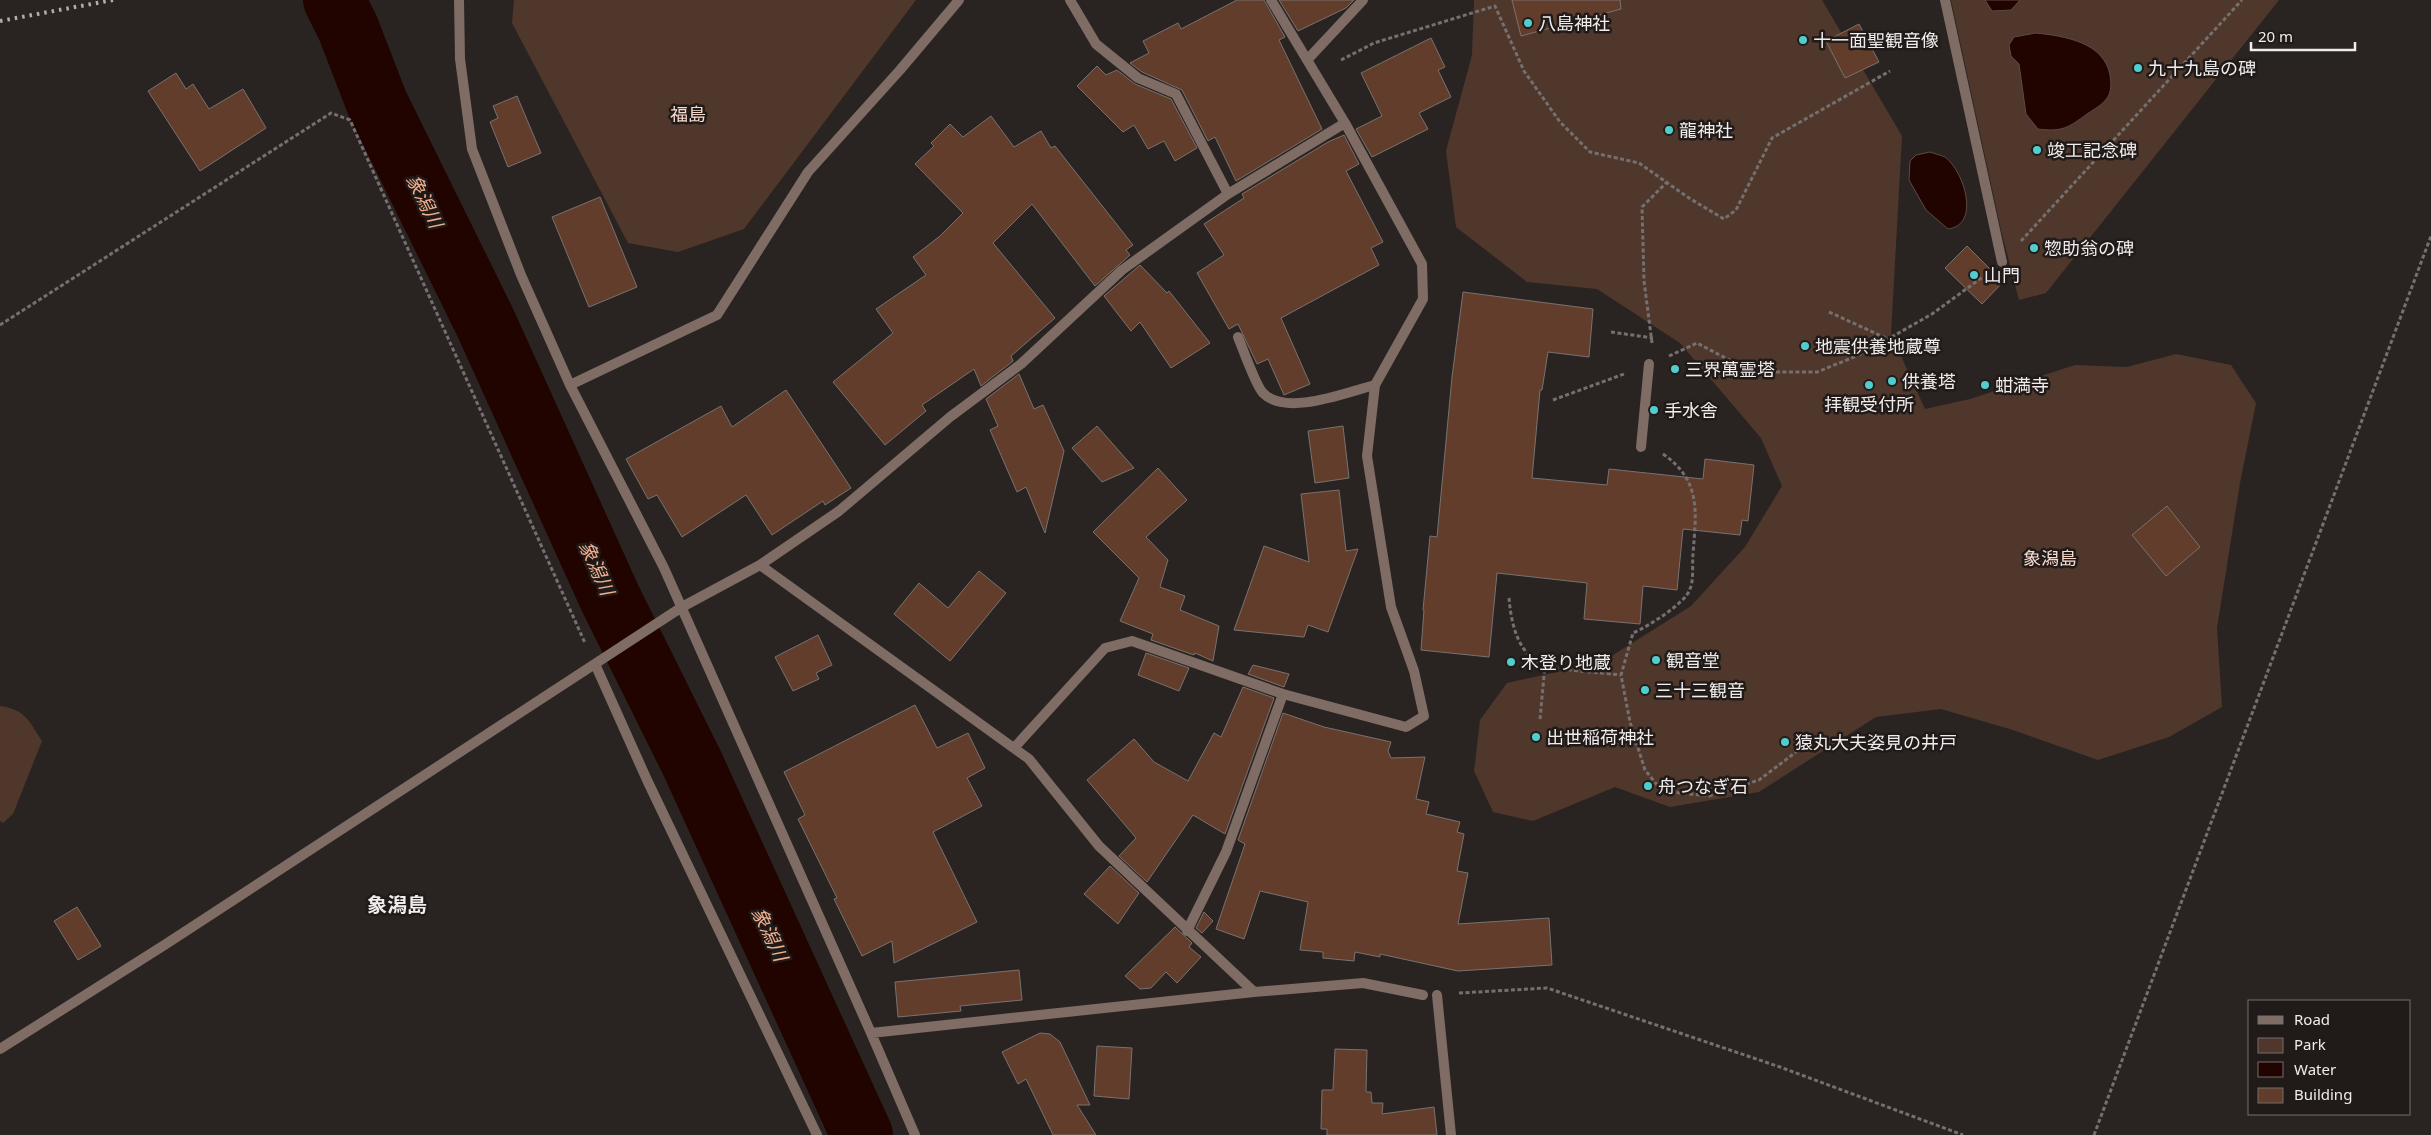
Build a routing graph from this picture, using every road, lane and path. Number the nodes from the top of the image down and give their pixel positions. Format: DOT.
graph roads {
  1 [pos="458,0"];
  2 [pos="960,0"];
  3 [pos="1070,0"];
  4 [pos="1271,0"];
  5 [pos="1362,0"];
  6 [pos="1945,0"];
  7 [pos="2242,0"];
  8 [pos="1308,59"];
  9 [pos="1890,72"];
  10 [pos="1316,73"];
  11 [pos="1345,123"];
  12 [pos="1668,181"];
  13 [pos="1228,194"];
  14 [pos="2431,236"];
  15 [pos="2002,262"];
  16 [pos="1829,312"];
  17 [pos="0,325"];
  18 [pos="1611,332"];
  19 [pos="1238,337"];
  20 [pos="1652,338"];
  21 [pos="1888,339"];
  22 [pos="1649,364"];
  23 [pos="570,385"];
  24 [pos="1374,385"];
  25 [pos="1553,400"];
  26 [pos="1641,447"];
  27 [pos="760,565"];
  28 [pos="1509,598"];
  29 [pos="681,608"];
  30 [pos="595,664"];
  31 [pos="1545,666"];
  32 [pos="1621,675"];
  33 [pos="1283,694"];
  34 [pos="1540,719"];
  35 [pos="1595,742"];
  36 [pos="1636,743"];
  37 [pos="1804,746"];
  38 [pos="1014,748"];
  39 [pos="1187,931"];
  40 [pos="1254,992"];
  41 [pos="1423,995"];
  42 [pos="1437,995"];
  43 [pos="871,1034"];
  44 [pos="0,1049"];
  45 [pos="816,1135"];
  46 [pos="915,1135"];
  47 [pos="1451,1135"];
  48 [pos="1963,1135"];
  49 [pos="2094,1135"];
  1 -- 23 [label="street"];
  2 -- 23 [label="street"];
  3 -- 13 [label="street"];
  4 -- 8 [label="street"];
  5 -- 8 [label="street"];
  6 -- 15 [label="street"];
  7 -- 15 [label="path"];
  8 -- 10 [label="street"];
  9 -- 12 [label="path"];
  10 -- 11 [label="street"];
  10 -- 12 [label="path"];
  11 -- 13 [label="street"];
  11 -- 24 [label="street"];
  12 -- 20 [label="path"];
  13 -- 27 [label="street"];
  14 -- 49 [label="path"];
  15 -- 21 [label="path"];
  16 -- 21 [label="path"];
  17 -- 30 [label="path"];
  18 -- 20 [label="path"];
  19 -- 24 [label="street"];
  20 -- 22 [label="path"];
  21 -- 22 [label="path"];
  22 -- 25 [label="path"];
  22 -- 26 [label="street"];
  23 -- 29 [label="street"];
  24 -- 33 [label="street"];
  26 -- 32 [label="path"];
  27 -- 29 [label="street"];
  27 -- 38 [label="street"];
  28 -- 31 [label="path"];
  29 -- 30 [label="street"];
  29 -- 43 [label="street"];
  30 -- 44 [label="street"];
  30 -- 45 [label="street"];
  31 -- 32 [label="path"];
  31 -- 34 [label="path"];
  32 -- 36 [label="path"];
  33 -- 38 [label="street"];
  33 -- 39 [label="street"];
  35 -- 36 [label="path"];
  36 -- 37 [label="path"];
  38 -- 39 [label="street"];
  39 -- 40 [label="street"];
  40 -- 41 [label="street"];
  40 -- 43 [label="street"];
  42 -- 47 [label="street"];
  42 -- 48 [label="path"];
  43 -- 46 [label="street"];
}
